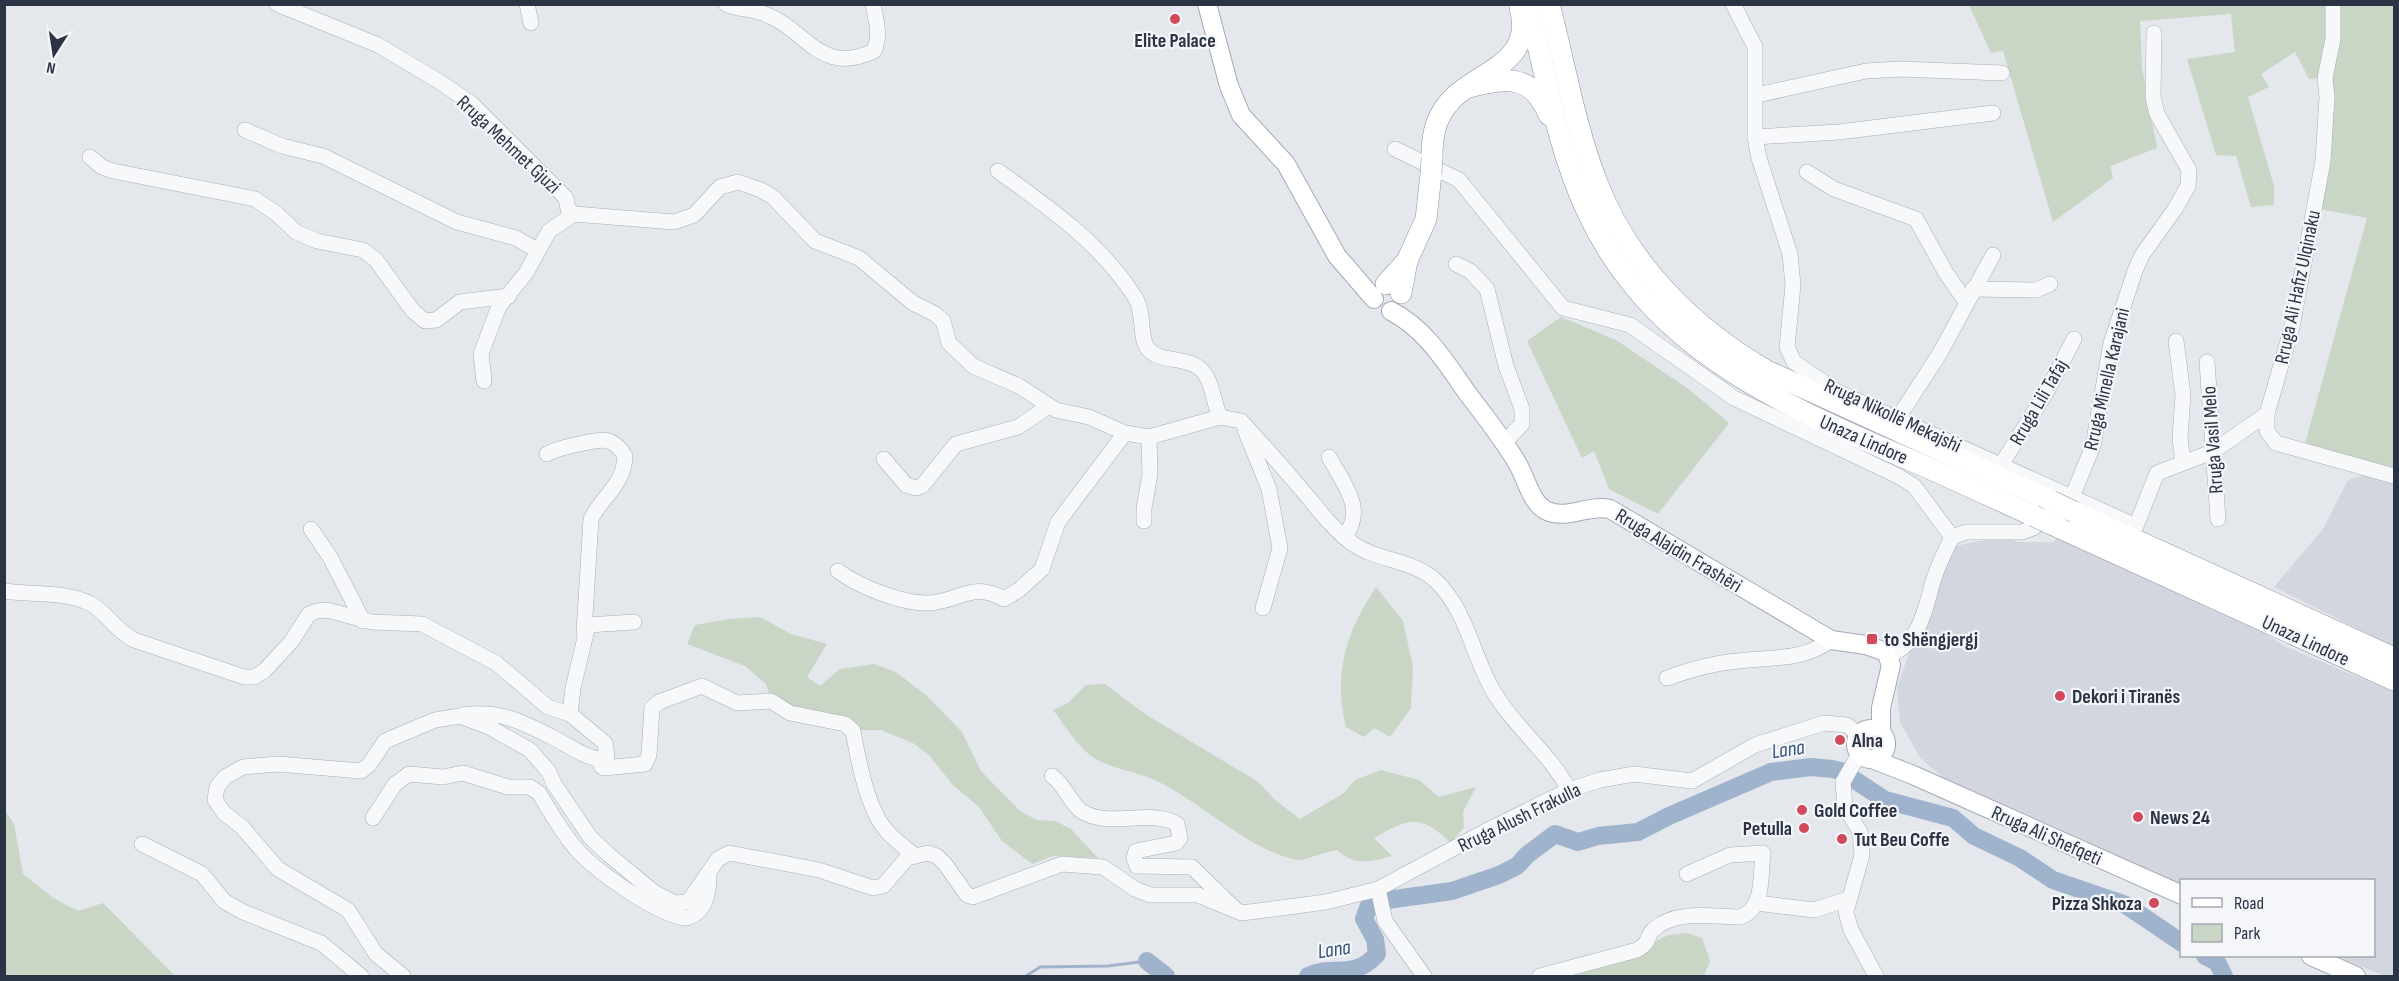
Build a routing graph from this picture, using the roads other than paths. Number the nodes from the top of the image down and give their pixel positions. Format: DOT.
graph roads {
  1 [pos="277,4"];
  2 [pos="526,4"];
  3 [pos="726,4"];
  4 [pos="873,4"];
  5 [pos="1207,4"];
  6 [pos="1519,4"];
  7 [pos="1528,4"];
  8 [pos="1733,4"];
  9 [pos="2333,4"];
  10 [pos="1549,5"];
  11 [pos="531,23"];
  12 [pos="2154,33"];
  13 [pos="2002,73"];
  14 [pos="1468,87"];
  15 [pos="1757,94"];
  16 [pos="1993,113"];
  17 [pos="245,130"];
  18 [pos="1755,137"];
  19 [pos="1395,149"];
  20 [pos="90,158"];
  21 [pos="998,171"];
  22 [pos="1807,172"];
  23 [pos="574,214"];
  24 [pos="538,251"];
  25 [pos="1992,255"];
  26 [pos="1456,264"];
  27 [pos="2050,284"];
  28 [pos="1969,295"];
  29 [pos="509,296"];
  30 [pos="1388,296"];
  31 [pos="2074,339"];
  32 [pos="2176,341"];
  33 [pos="1688,342"];
  34 [pos="2207,362"];
  35 [pos="484,381"];
  36 [pos="1049,405"];
  37 [pos="2267,414"];
  38 [pos="1220,417"];
  39 [pos="1898,418"];
  40 [pos="1241,422"];
  41 [pos="1125,433"];
  42 [pos="1149,436"];
  43 [pos="1504,443"];
  44 [pos="2212,452"];
  45 [pos="547,454"];
  46 [pos="1329,457"];
  47 [pos="884,459"];
  48 [pos="2183,463"];
  49 [pos="2001,465"];
  50 [pos="2394,476"];
  51 [pos="2073,505"];
  52 [pos="2218,519"];
  53 [pos="1144,521"];
  54 [pos="311,529"];
  55 [pos="1344,537"];
  56 [pos="1952,537"];
  57 [pos="838,571"];
  58 [pos="4,591"];
  59 [pos="1263,608"];
  60 [pos="363,621"];
  61 [pos="634,622"];
  62 [pos="584,633"];
  63 [pos="1831,640"];
  64 [pos="1889,656"];
  65 [pos="2394,658"];
  66 [pos="1667,678"];
  67 [pos="2394,680"];
  68 [pos="570,714"];
  69 [pos="460,716"];
  70 [pos="1873,735"];
  71 [pos="1866,757"];
  72 [pos="600,759"];
  73 [pos="1913,775"];
  74 [pos="1052,776"];
  75 [pos="1569,790"];
  76 [pos="373,818"];
  77 [pos="142,844"];
  78 [pos="914,854"];
  79 [pos="709,872"];
  80 [pos="1687,874"];
  81 [pos="1378,889"];
  82 [pos="2180,895"];
  83 [pos="1848,899"];
  84 [pos="1757,903"];
  85 [pos="1238,912"];
  86 [pos="2313,957"];
  87 [pos="361,976"];
  88 [pos="403,976"];
  89 [pos="1424,976"];
  90 [pos="1540,976"];
  91 [pos="1876,976"];
  92 [pos="2356,976"];
  1 -- 23 [label="street, Rruga Mehmet Gjuzi"];
  2 -- 11 [label="street"];
  3 -- 4 [label="street"];
  5 -- 30 [label="main road, Rruga Alajdin Frashëri"];
  6 -- 14 [label="highway"];
  7 -- 33 [label="highway, Unaza Lindore"];
  8 -- 15 [label="street, Rruga Nikollë Mekajshi"];
  9 -- 37 [label="street, Rruga Ali Hafiz Ulqinaku"];
  10 -- 51 [label="highway, Unaza Lindore, bridge"];
  12 -- 51 [label="street, Rruga Minella Karajani"];
  13 -- 15 [label="street"];
  14 -- 30 [label="highway"];
  14 -- 33 [label="highway"];
  15 -- 18 [label="street, Rruga Nikollë Mekajshi"];
  16 -- 18 [label="street"];
  17 -- 24 [label="street"];
  18 -- 39 [label="street, Rruga Nikollë Mekajshi"];
  19 -- 56 [label="street"];
  20 -- 29 [label="street"];
  21 -- 38 [label="street"];
  22 -- 28 [label="street"];
  23 -- 24 [label="street"];
  23 -- 36 [label="street, Rruga Mehmet Gjuzi"];
  24 -- 29 [label="street"];
  25 -- 28 [label="street"];
  26 -- 43 [label="street"];
  27 -- 28 [label="street"];
  28 -- 39 [label="street"];
  29 -- 35 [label="street"];
  30 -- 43 [label="main road, Rruga Alajdin Frashëri"];
  31 -- 49 [label="street, Rruga Lili Tafaj"];
  32 -- 48 [label="street"];
  33 -- 67 [label="highway, Unaza Lindore, bridge"];
  34 -- 44 [label="street, Rruga Vasil Melo"];
  36 -- 41 [label="street, Rruga Mehmet Gjuzi"];
  36 -- 47 [label="street"];
  37 -- 44 [label="street"];
  37 -- 50 [label="street"];
  38 -- 40 [label="street, Rruga Mehmet Gjuzi"];
  38 -- 42 [label="street, Rruga Mehmet Gjuzi"];
  39 -- 49 [label="street, Rruga Nikollë Mekajshi"];
  40 -- 55 [label="street"];
  40 -- 59 [label="street"];
  41 -- 42 [label="street, Rruga Mehmet Gjuzi"];
  41 -- 57 [label="street"];
  42 -- 53 [label="street"];
  43 -- 63 [label="main road, Rruga Alajdin Frashëri"];
  44 -- 48 [label="street"];
  44 -- 52 [label="street, Rruga Vasil Melo"];
  45 -- 62 [label="street"];
  46 -- 55 [label="street"];
  48 -- 51 [label="street, Rruga Nikollë Mekajshi"];
  49 -- 51 [label="street, Rruga Nikollë Mekajshi"];
  51 -- 56 [label="street"];
  51 -- 65 [label="highway, Unaza Lindore"];
  54 -- 60 [label="street"];
  55 -- 75 [label="street"];
  56 -- 64 [label="street"];
  58 -- 60 [label="street"];
  60 -- 68 [label="street"];
  61 -- 62 [label="street"];
  62 -- 68 [label="street"];
  63 -- 64 [label="main road, Rruga Alajdin Frashëri"];
  63 -- 66 [label="street"];
  64 -- 70 [label="main road"];
  68 -- 72 [label="street"];
  69 -- 72 [label="street"];
  69 -- 79 [label="street"];
  69 -- 88 [label="street"];
  70 -- 71 [label="main road"];
  70 -- 71 [label="main road"];
  70 -- 73 [label="main road, Rruga Ali Shefqeti"];
  70 -- 75 [label="street, Rruga Alush Frakulla"];
  71 -- 73 [label="main road, Rruga Ali Shefqeti"];
  71 -- 83 [label="street"];
  72 -- 78 [label="street"];
  73 -- 82 [label="main road, Rruga Ali Shefqeti"];
  74 -- 85 [label="street"];
  75 -- 81 [label="street, Rruga Alush Frakulla"];
  76 -- 79 [label="street"];
  77 -- 87 [label="street"];
  78 -- 79 [label="street"];
  78 -- 85 [label="street"];
  80 -- 84 [label="street"];
  81 -- 85 [label="street, Rruga Alush Frakulla"];
  81 -- 89 [label="street"];
  83 -- 84 [label="street"];
  83 -- 91 [label="street"];
  84 -- 90 [label="street"];
  86 -- 92 [label="main road"];
}
